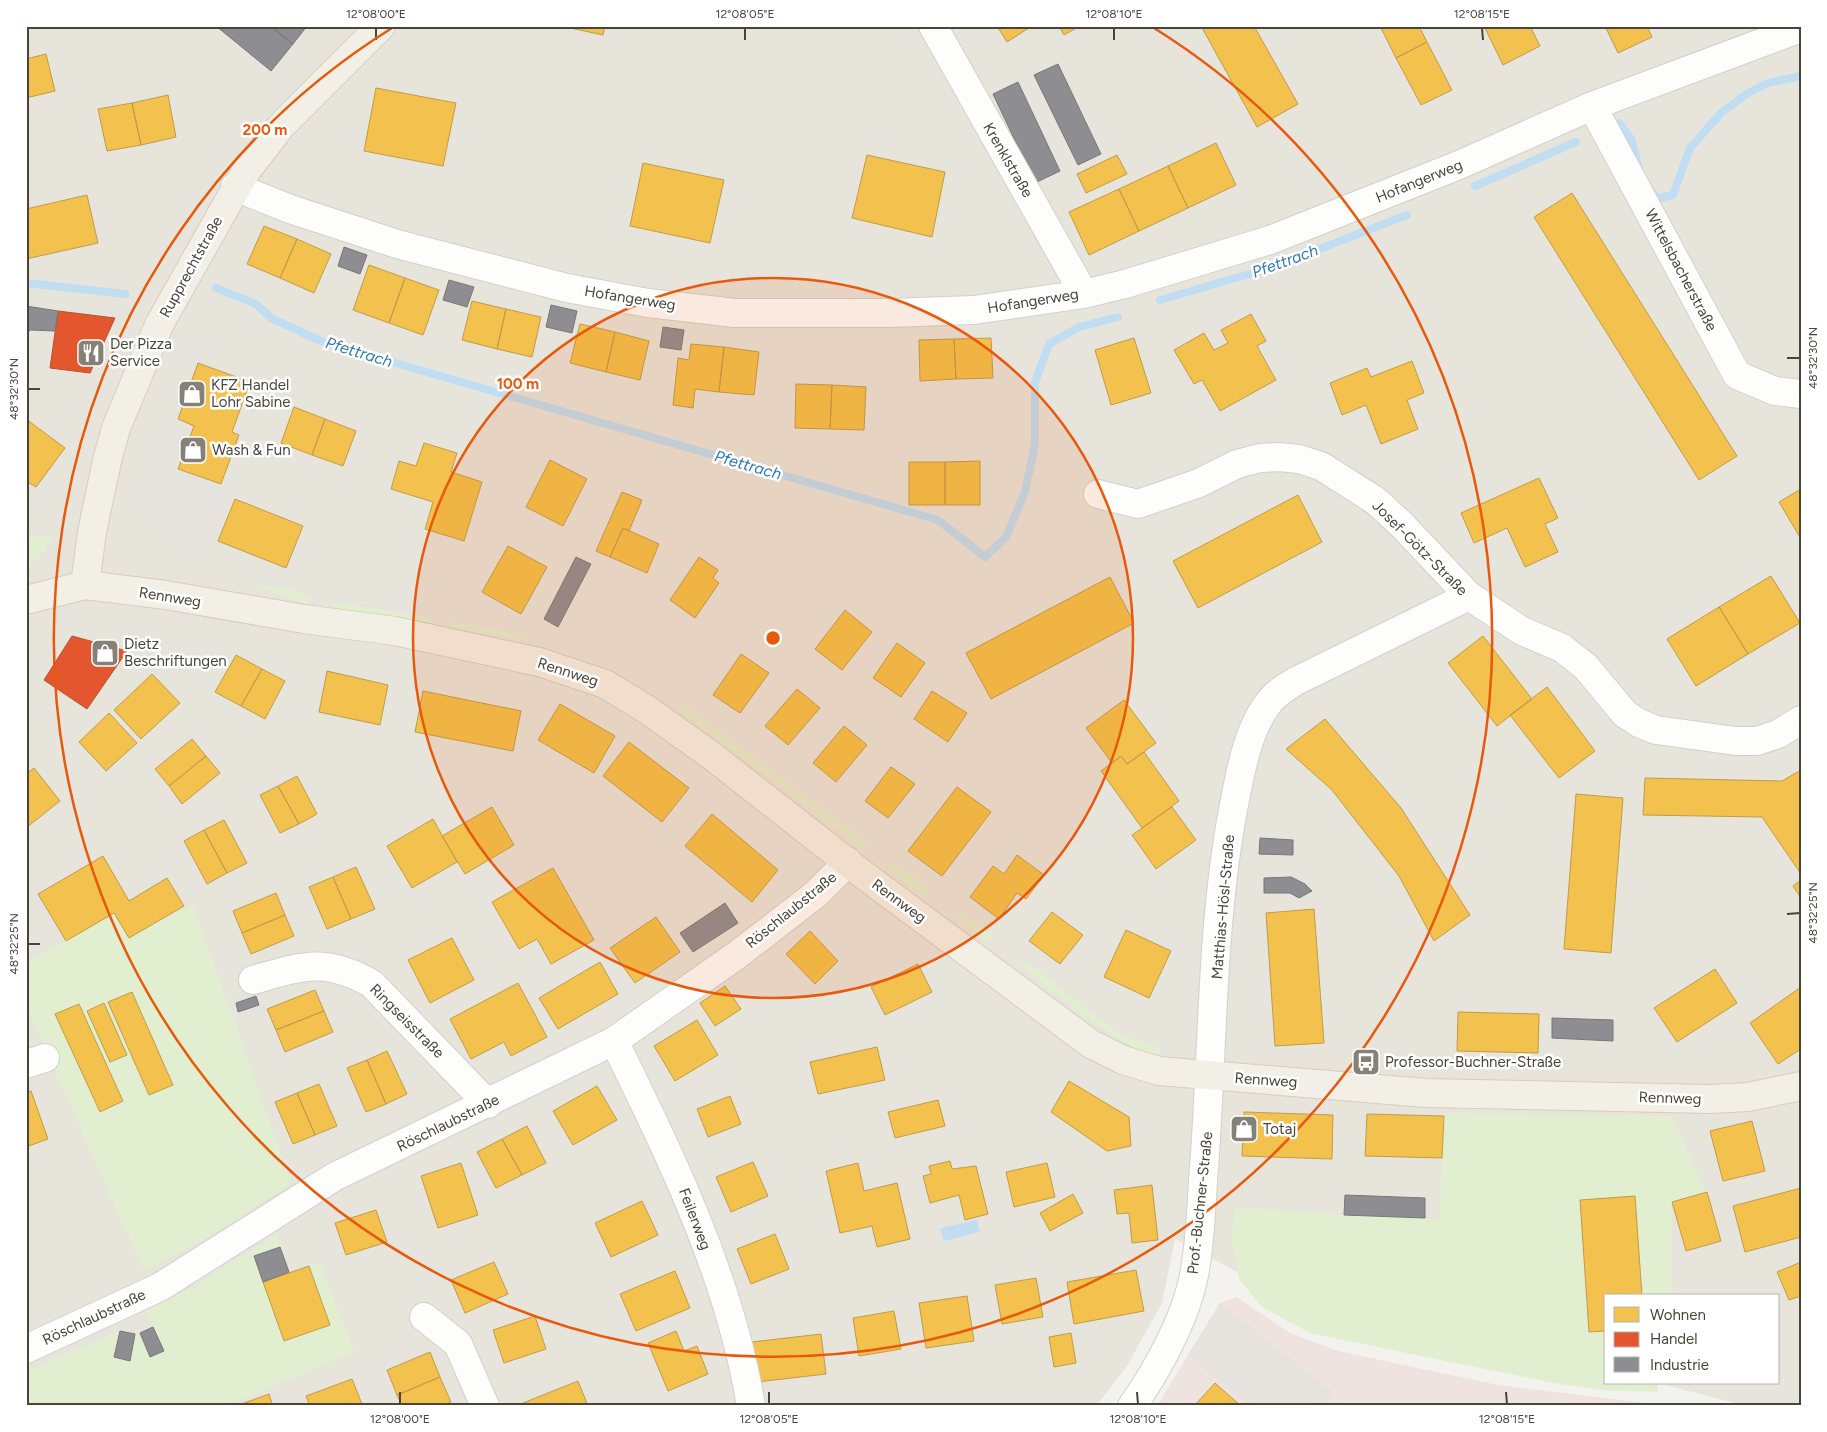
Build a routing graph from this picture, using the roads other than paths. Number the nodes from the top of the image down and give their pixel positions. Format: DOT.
graph roads {
  1 [pos="381,26"];
  2 [pos="933,26"];
  3 [pos="1801,28"];
  4 [pos="1592,106"];
  5 [pos="235,187"];
  6 [pos="1084,294"];
  7 [pos="1801,394"];
  8 [pos="1098,494"];
  9 [pos="85,585"];
  10 [pos="1468,596"];
  11 [pos="26,600"];
  12 [pos="1801,720"];
  13 [pos="848,862"];
  14 [pos="253,980"];
  15 [pos="614,1041"];
  16 [pos="1210,1076"];
  17 [pos="1801,1086"];
  18 [pos="488,1104"];
  19 [pos="424,1317"];
  20 [pos="26,1349"];
  21 [pos="1125,1405"];
  22 [pos="484,1406"];
  23 [pos="751,1406"];
  1 -- 5 [label="main road, Rupprechtstraße"];
  2 -- 6 [label="street, Krenklstraße"];
  3 -- 4 [label="street, Hofangerweg"];
  4 -- 6 [label="street, Hofangerweg"];
  4 -- 7 [label="street, Wittelsbacherstraße"];
  5 -- 6 [label="street, Hofangerweg"];
  5 -- 9 [label="main road, Rupprechtstraße"];
  8 -- 10 [label="street, Josef-Götz-Straße"];
  9 -- 11 [label="main road, Rennweg"];
  9 -- 13 [label="main road, Rennweg"];
  10 -- 12 [label="street, Josef-Götz-Straße"];
  10 -- 16 [label="street, Matthias-Hösl-Straße"];
  13 -- 15 [label="street, Röschlaubstraße"];
  13 -- 16 [label="main road, Rennweg"];
  14 -- 18 [label="street, Ringseisstraße"];
  15 -- 18 [label="street, Röschlaubstraße"];
  15 -- 23 [label="street, Feilerweg"];
  16 -- 17 [label="main road, Rennweg"];
  16 -- 21 [label="street, Prof.-Buchner-Straße"];
  18 -- 20 [label="street, Röschlaubstraße"];
  19 -- 22 [label="street"];
}
